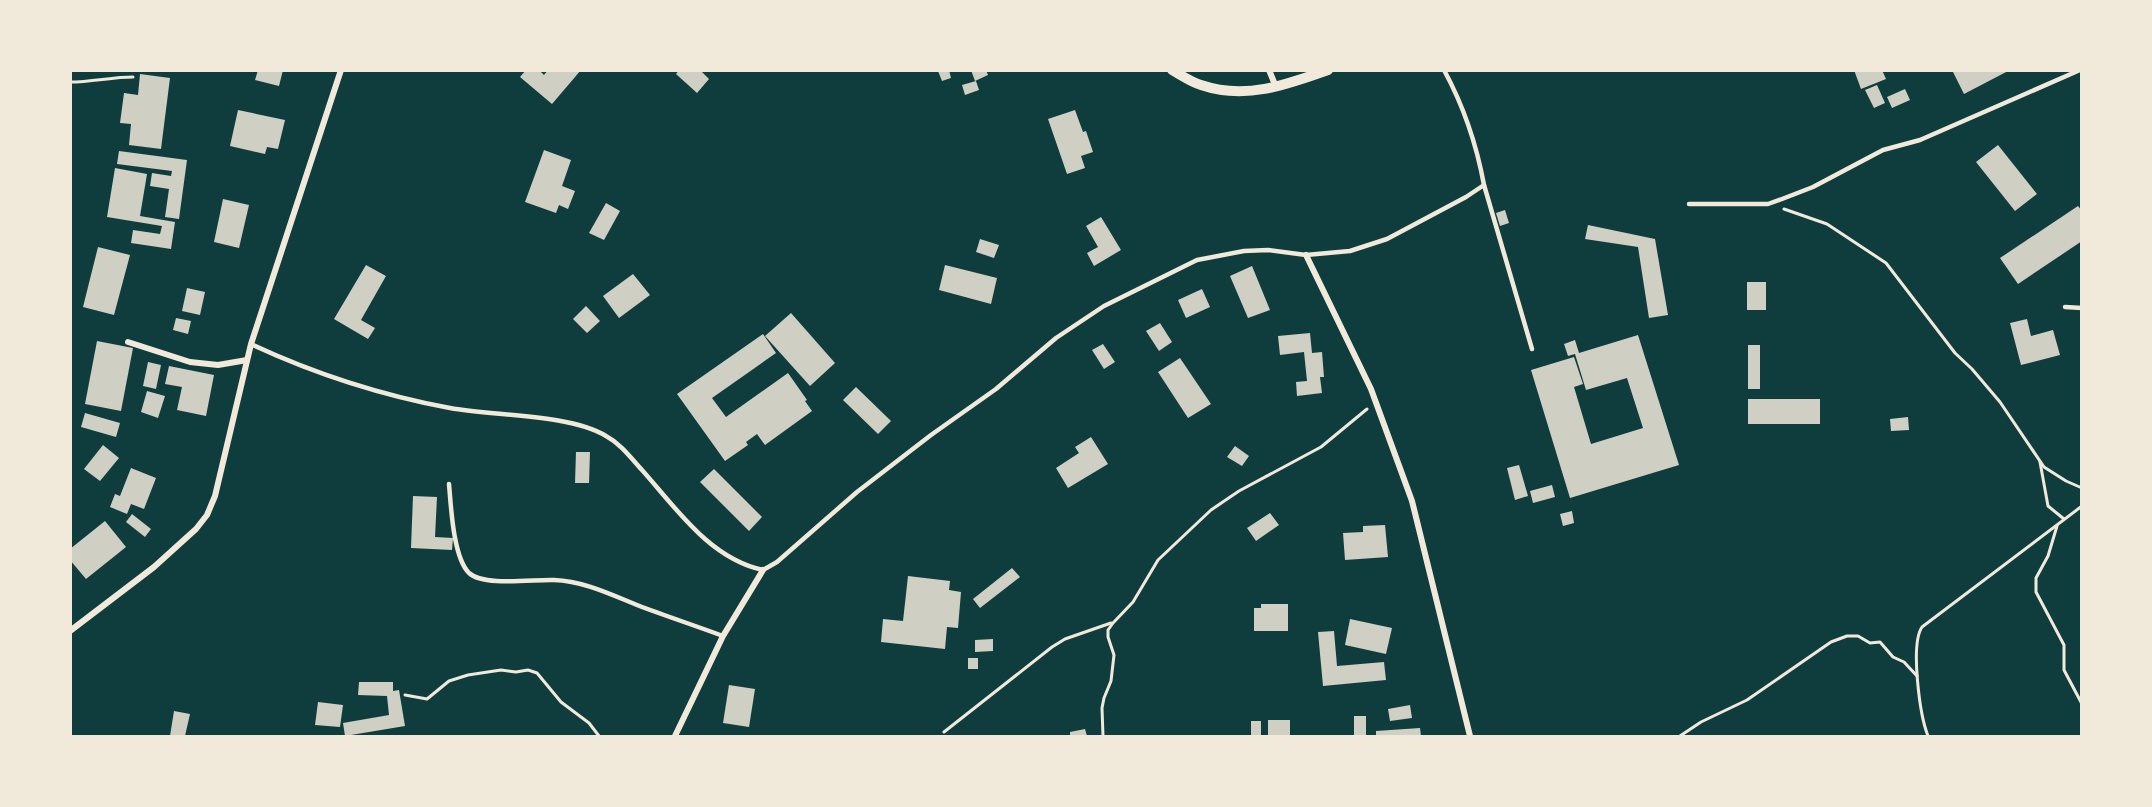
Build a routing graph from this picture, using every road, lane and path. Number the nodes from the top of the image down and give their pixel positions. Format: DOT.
graph roads {
  1 [pos="341,70"];
  2 [pos="1172,70"];
  3 [pos="1269,70"];
  4 [pos="1328,70"];
  5 [pos="1444,70"];
  6 [pos="2080,70"];
  7 [pos="133,77"];
  8 [pos="70,82"];
  9 [pos="1277,88"];
  10 [pos="1484,185"];
  11 [pos="1689,204"];
  12 [pos="1768,204"];
  13 [pos="1306,255"];
  14 [pos="2065,307"];
  15 [pos="2082,308"];
  16 [pos="128,342"];
  17 [pos="251,344"];
  18 [pos="1532,349"];
  19 [pos="247,360"];
  20 [pos="1376,402"];
  21 [pos="2040,460"];
  22 [pos="449,484"];
  23 [pos="2082,488"];
  24 [pos="2082,506"];
  25 [pos="2064,519"];
  26 [pos="2057,525"];
  27 [pos="763,570"];
  28 [pos="1113,622"];
  29 [pos="70,630"];
  30 [pos="723,636"];
  31 [pos="1917,676"];
  32 [pos="405,695"];
  33 [pos="2082,704"];
  34 [pos="944,732"];
  35 [pos="599,736"];
  36 [pos="675,736"];
  37 [pos="1103,736"];
  38 [pos="1470,736"];
  39 [pos="1680,736"];
  40 [pos="1928,736"];
  1 -- 17 [label="street"];
  2 -- 9 [label="street"];
  3 -- 9 [label="street"];
  4 -- 9 [label="street"];
  5 -- 10 [label="lane"];
  6 -- 12 [label="lane"];
  7 -- 8 [label="path"];
  10 -- 13 [label="lane"];
  10 -- 18 [label="lane"];
  11 -- 12 [label="lane"];
  12 -- 21 [label="path"];
  13 -- 20 [label="street"];
  13 -- 27 [label="lane"];
  14 -- 15 [label="lane"];
  16 -- 19 [label="street"];
  17 -- 19 [label="street"];
  17 -- 27 [label="lane"];
  19 -- 29 [label="street"];
  20 -- 28 [label="path"];
  20 -- 38 [label="street"];
  21 -- 23 [label="path"];
  21 -- 25 [label="path"];
  22 -- 30 [label="lane"];
  24 -- 25 [label="path"];
  25 -- 26 [label="path"];
  26 -- 31 [label="path"];
  26 -- 33 [label="path"];
  27 -- 30 [label="street"];
  28 -- 34 [label="path"];
  28 -- 37 [label="path"];
  30 -- 36 [label="street"];
  31 -- 39 [label="path"];
  31 -- 40 [label="path"];
  32 -- 35 [label="path"];
}
